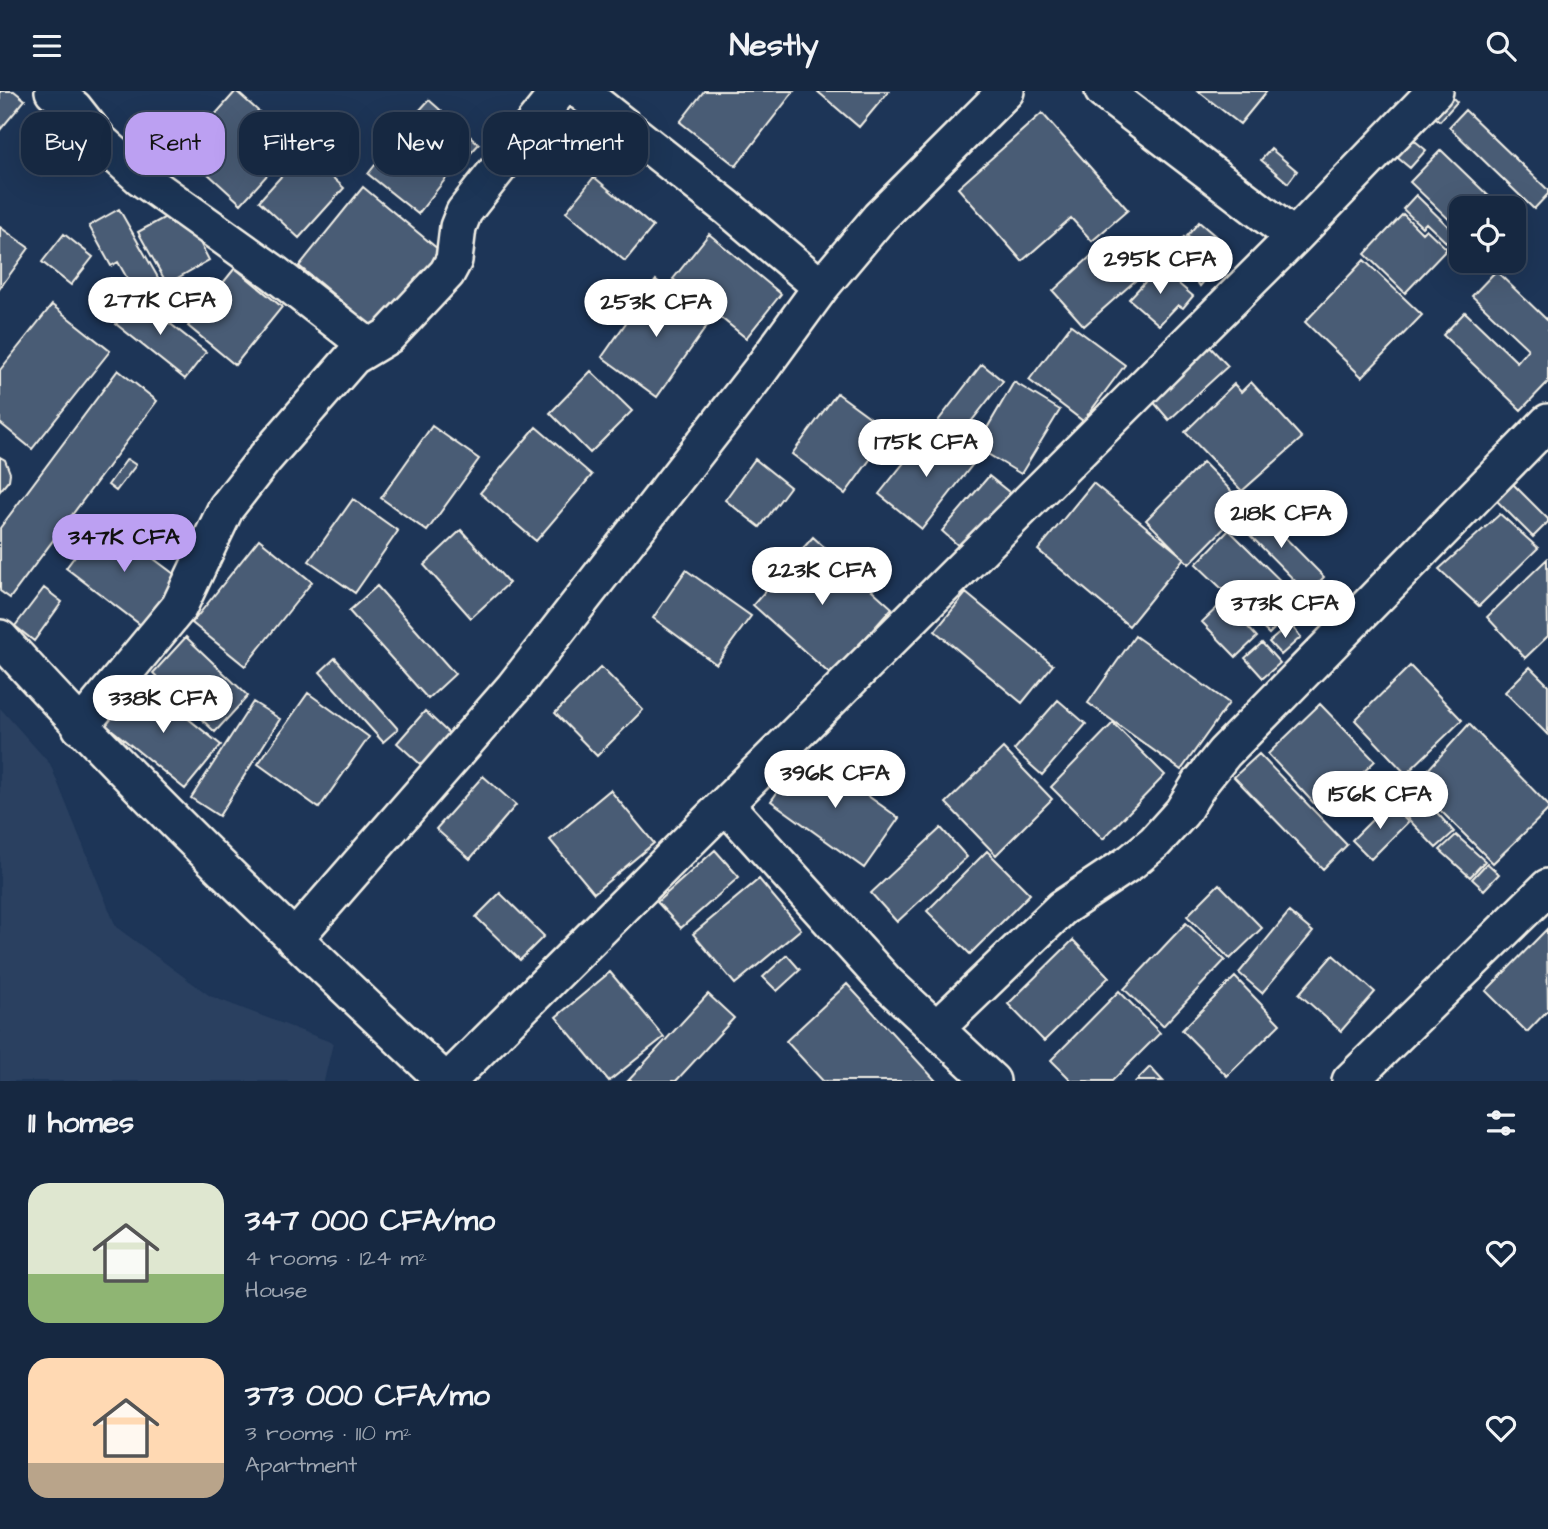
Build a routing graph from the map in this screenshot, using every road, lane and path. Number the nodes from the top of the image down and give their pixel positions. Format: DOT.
graph roads {
  1 [pos="53,91"];
  2 [pos="559,91"];
  3 [pos="580,91"];
  4 [pos="1006,91"];
  5 [pos="1103,91"];
  6 [pos="1435,91"];
  7 [pos="1294,237"];
  8 [pos="821,287"];
  9 [pos="368,346"];
  10 [pos="1548,422"];
  11 [pos="0,638"];
  12 [pos="80,727"];
  13 [pos="726,805"];
  14 [pos="1548,887"];
  15 [pos="294,939"];
  16 [pos="937,1028"];
  17 [pos="446,1081"];
  18 [pos="992,1081"];
  19 [pos="1350,1081"];
  1 -- 9 [label="street"];
  2 -- 9 [label="street"];
  3 -- 8 [label="street"];
  4 -- 8 [label="street"];
  5 -- 7 [label="street"];
  6 -- 7 [label="street"];
  7 -- 13 [label="street"];
  8 -- 15 [label="street"];
  9 -- 12 [label="street"];
  10 -- 16 [label="street"];
  11 -- 12 [label="street"];
  12 -- 15 [label="street"];
  13 -- 16 [label="street"];
  13 -- 17 [label="street"];
  14 -- 19 [label="street"];
  15 -- 17 [label="street"];
  16 -- 18 [label="street"];
}
